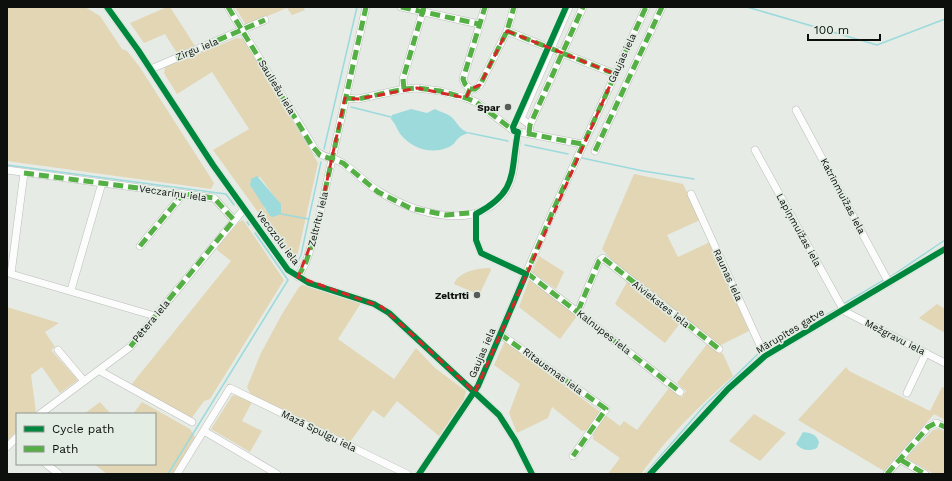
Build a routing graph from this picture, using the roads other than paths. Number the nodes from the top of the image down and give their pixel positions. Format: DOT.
graph roads {
  1 [pos="107,7"];
  2 [pos="228,7"];
  3 [pos="366,7"];
  4 [pos="401,7"];
  5 [pos="485,7"];
  6 [pos="514,7"];
  7 [pos="569,7"];
  8 [pos="583,7"];
  9 [pos="646,7"];
  10 [pos="662,7"];
  11 [pos="423,9"];
  12 [pos="265,20"];
  13 [pos="639,22"];
  14 [pos="479,24"];
  15 [pos="652,28"];
  16 [pos="243,30"];
  17 [pos="507,31"];
  18 [pos="552,48"];
  19 [pos="564,53"];
  20 [pos="151,69"];
  21 [pos="615,74"];
  22 [pos="404,89"];
  23 [pos="470,89"];
  24 [pos="345,98"];
  25 [pos="466,98"];
  26 [pos="599,108"];
  27 [pos="796,110"];
  28 [pos="612,114"];
  29 [pos="530,125"];
  30 [pos="518,132"];
  31 [pos="529,133"];
  32 [pos="582,144"];
  33 [pos="755,150"];
  34 [pos="595,151"];
  35 [pos="332,159"];
  36 [pos="7,170"];
  37 [pos="24,173"];
  38 [pos="102,183"];
  39 [pos="183,194"];
  40 [pos="692,194"];
  41 [pos="244,209"];
  42 [pos="476,214"];
  43 [pos="234,220"];
  44 [pos="140,246"];
  45 [pos="945,249"];
  46 [pos="526,274"];
  47 [pos="298,277"];
  48 [pos="889,283"];
  49 [pos="71,290"];
  50 [pos="578,311"];
  51 [pos="844,311"];
  52 [pos="155,316"];
  53 [pos="500,334"];
  54 [pos="719,349"];
  55 [pos="58,350"];
  56 [pos="926,353"];
  57 [pos="765,356"];
  58 [pos="945,363"];
  59 [pos="100,371"];
  60 [pos="84,381"];
  61 [pos="475,392"];
  62 [pos="680,392"];
  63 [pos="907,393"];
  64 [pos="41,413"];
  65 [pos="192,422"];
  66 [pos="945,427"];
  67 [pos="204,431"];
  68 [pos="16,440"];
  69 [pos="7,447"];
  70 [pos="573,456"];
  71 [pos="900,460"];
  72 [pos="47,465"];
  73 [pos="59,474"];
  74 [pos="177,474"];
  75 [pos="278,474"];
  76 [pos="407,474"];
  77 [pos="419,474"];
  78 [pos="532,474"];
  79 [pos="650,474"];
  80 [pos="887,474"];
  81 [pos="925,474"];
  1 -- 20 [label="street, Vecozolu iela"];
  2 -- 16 [label="street, Sauliešu iela"];
  3 -- 24 [label="street, Zeltrītu iela"];
  4 -- 11 [label="street"];
  5 -- 14 [label="street"];
  6 -- 17 [label="street"];
  7 -- 18 [label="street"];
  8 -- 19 [label="street"];
  9 -- 13 [label="street, Gaujas iela"];
  10 -- 15 [label="street"];
  11 -- 14 [label="street"];
  11 -- 22 [label="street"];
  12 -- 16 [label="street, Zirgu iela"];
  13 -- 15 [label="street"];
  13 -- 21 [label="street, Gaujas iela"];
  14 -- 23 [label="street"];
  15 -- 28 [label="street"];
  16 -- 20 [label="street, Zirgu iela"];
  16 -- 35 [label="street, Sauliešu iela"];
  17 -- 18 [label="street"];
  17 -- 23 [label="street"];
  18 -- 19 [label="street"];
  18 -- 29 [label="street"];
  19 -- 21 [label="street"];
  19 -- 29 [label="street"];
  20 -- 41 [label="street, Vecozolu iela"];
  21 -- 26 [label="street, Gaujas iela"];
  22 -- 24 [label="street"];
  22 -- 25 [label="street"];
  23 -- 25 [label="street"];
  24 -- 35 [label="street, Zeltrītu iela"];
  25 -- 30 [label="street"];
  26 -- 28 [label="street"];
  26 -- 32 [label="street, Gaujas iela"];
  27 -- 48 [label="street, Katrīnmuižas iela"];
  28 -- 34 [label="street"];
  29 -- 31 [label="street"];
  30 -- 31 [label="street"];
  30 -- 42 [label="street"];
  31 -- 32 [label="street"];
  32 -- 46 [label="street, Gaujas iela"];
  33 -- 51 [label="street, Lapiņmuižas iela"];
  35 -- 42 [label="street"];
  35 -- 47 [label="street, Zeltrītu iela"];
  36 -- 37 [label="street, Veczariņu iela"];
  37 -- 38 [label="street, Veczariņu iela"];
  37 -- 49 [label="street"];
  38 -- 39 [label="street, Veczariņu iela"];
  38 -- 49 [label="street"];
  39 -- 43 [label="street, Veczariņu iela"];
  39 -- 44 [label="street"];
  40 -- 57 [label="street, Raunas iela"];
  41 -- 43 [label="street, Pētera iela"];
  41 -- 47 [label="street, Vecozolu iela"];
  42 -- 46 [label="street, Kalnupes iela"];
  43 -- 52 [label="street, Pētera iela"];
  45 -- 48 [label="street, Mārupītes gatve"];
  46 -- 50 [label="street, Kalnupes iela"];
  46 -- 53 [label="street, Gaujas iela"];
  47 -- 61 [label="street, Vecozolu iela"];
  48 -- 51 [label="street, Mārupītes gatve"];
  49 -- 52 [label="street"];
  50 -- 54 [label="street, Aiviekstes iela"];
  50 -- 62 [label="street, Kalnupes iela"];
  51 -- 56 [label="street, Mežgravu iela"];
  51 -- 57 [label="street, Mārupītes gatve"];
  52 -- 59 [label="street, Pētera iela"];
  53 -- 61 [label="street, Gaujas iela"];
  53 -- 70 [label="street, Rītausmas iela"];
  55 -- 60 [label="street"];
  56 -- 58 [label="street, Mežgravu iela"];
  56 -- 63 [label="street"];
  57 -- 79 [label="street, Mārupītes gatve"];
  59 -- 60 [label="street, Pētera iela"];
  59 -- 65 [label="street"];
  60 -- 64 [label="street, Pētera iela"];
  61 -- 77 [label="street, Gaujas iela"];
  61 -- 78 [label="street, Vecozolu iela"];
  66 -- 71 [label="street"];
  67 -- 74 [label="street"];
  67 -- 75 [label="street"];
  67 -- 76 [label="street, Mazā Spulgu iela"];
  68 -- 69 [label="street"];
  71 -- 80 [label="street"];
  71 -- 81 [label="street"];
  72 -- 73 [label="street"];
}
